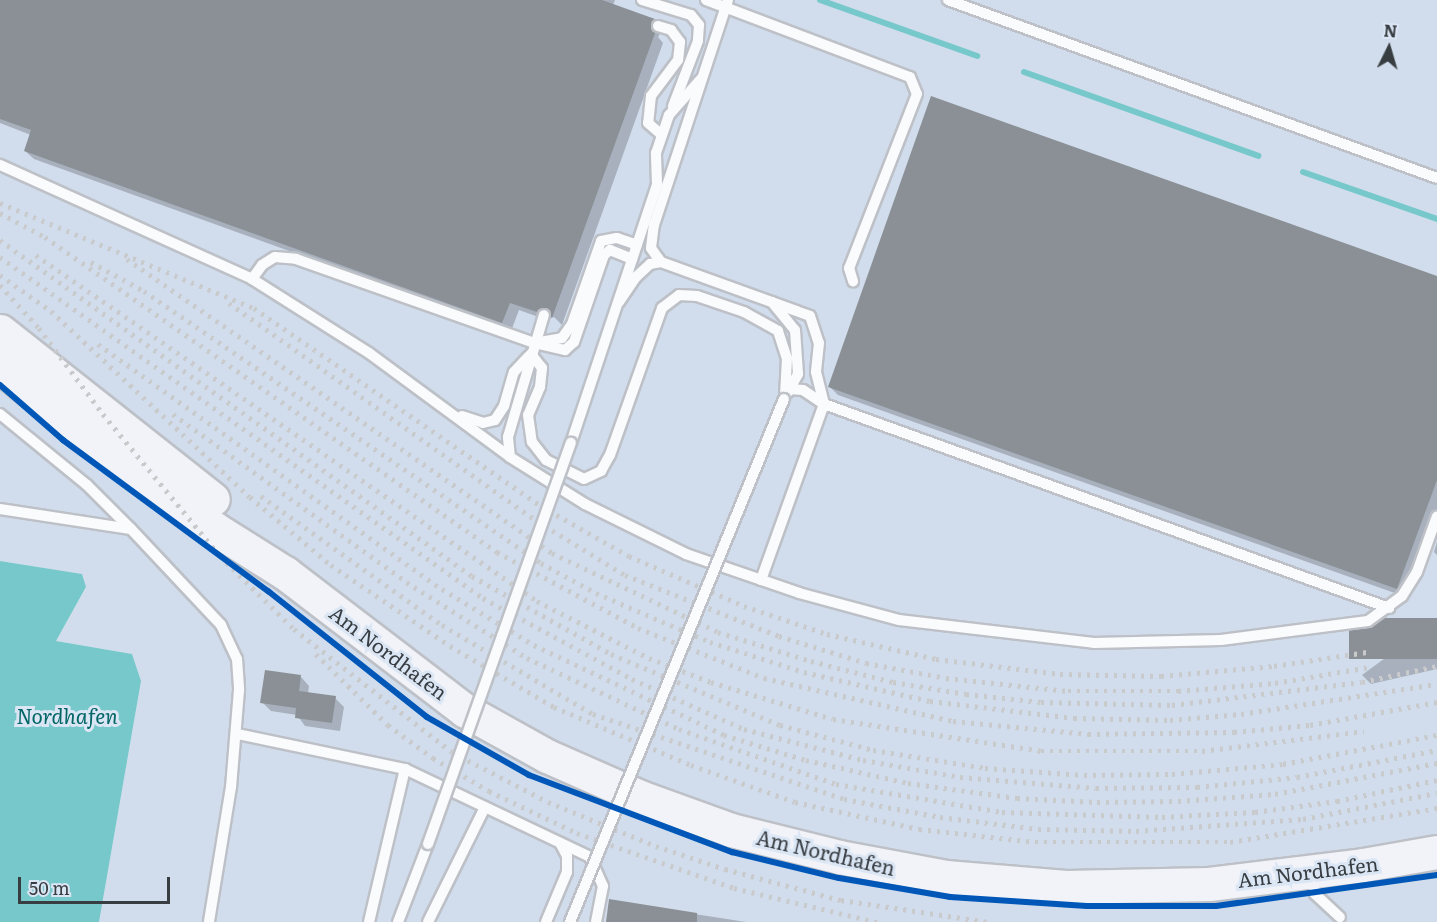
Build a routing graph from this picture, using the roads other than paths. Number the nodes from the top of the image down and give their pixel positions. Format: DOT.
graph roads {
  1 [pos="642,0"];
  2 [pos="706,0"];
  3 [pos="948,0"];
  4 [pos="727,4"];
  5 [pos="658,26"];
  6 [pos="700,80"];
  7 [pos="669,115"];
  8 [pos="662,135"];
  9 [pos="0,165"];
  10 [pos="1437,178"];
  11 [pos="637,246"];
  12 [pos="632,259"];
  13 [pos="661,262"];
  14 [pos="252,279"];
  15 [pos="854,281"];
  16 [pos="619,302"];
  17 [pos="772,302"];
  18 [pos="544,315"];
  19 [pos="0,331"];
  20 [pos="533,348"];
  21 [pos="0,366"];
  22 [pos="789,389"];
  23 [pos="784,399"];
  24 [pos="824,404"];
  25 [pos="452,412"];
  26 [pos="0,414"];
  27 [pos="510,457"];
  28 [pos="0,509"];
  29 [pos="1437,516"];
  30 [pos="131,529"];
  31 [pos="285,573"];
  32 [pos="761,580"];
  33 [pos="1389,608"];
  34 [pos="237,734"];
  35 [pos="405,769"];
  36 [pos="485,807"];
  37 [pos="560,843"];
  38 [pos="1437,852"];
  39 [pos="1313,872"];
  40 [pos="1340,917"];
  41 [pos="209,922"];
  42 [pos="369,922"];
  43 [pos="398,922"];
  44 [pos="428,922"];
  45 [pos="546,922"];
  46 [pos="570,922"];
  47 [pos="596,922"];
  1 -- 7 [label="lane"];
  2 -- 4 [label="lane"];
  3 -- 10 [label="lane"];
  4 -- 6 [label="lane"];
  4 -- 15 [label="lane"];
  5 -- 8 [label="lane"];
  6 -- 7 [label="lane"];
  6 -- 13 [label="lane"];
  7 -- 8 [label="lane"];
  8 -- 11 [label="lane"];
  9 -- 14 [label="lane"];
  11 -- 12 [label="lane"];
  11 -- 20 [label="lane"];
  12 -- 16 [label="lane"];
  12 -- 20 [label="lane"];
  13 -- 16 [label="lane"];
  13 -- 17 [label="lane"];
  14 -- 20 [label="lane"];
  14 -- 25 [label="lane"];
  16 -- 43 [label="lane, bridge"];
  17 -- 22 [label="lane"];
  17 -- 24 [label="lane"];
  18 -- 20 [label="lane"];
  19 -- 31 [label="main road, Am Nordhafen"];
  20 -- 23 [label="lane"];
  20 -- 25 [label="lane"];
  20 -- 27 [label="lane"];
  21 -- 31 [label="main road, Am Nordhafen"];
  22 -- 23 [label="lane"];
  22 -- 24 [label="lane"];
  23 -- 46 [label="lane, bridge"];
  24 -- 32 [label="lane"];
  24 -- 33 [label="lane"];
  25 -- 27 [label="lane"];
  26 -- 30 [label="lane"];
  27 -- 32 [label="lane"];
  28 -- 30 [label="lane"];
  29 -- 33 [label="lane"];
  30 -- 34 [label="lane"];
  31 -- 39 [label="main road, Am Nordhafen"];
  32 -- 33 [label="lane"];
  34 -- 35 [label="lane"];
  34 -- 41 [label="lane"];
  35 -- 36 [label="lane"];
  35 -- 42 [label="lane"];
  36 -- 37 [label="lane"];
  36 -- 44 [label="lane"];
  37 -- 45 [label="lane"];
  37 -- 47 [label="lane"];
  38 -- 39 [label="main road, Am Nordhafen"];
  39 -- 40 [label="lane"];
}
